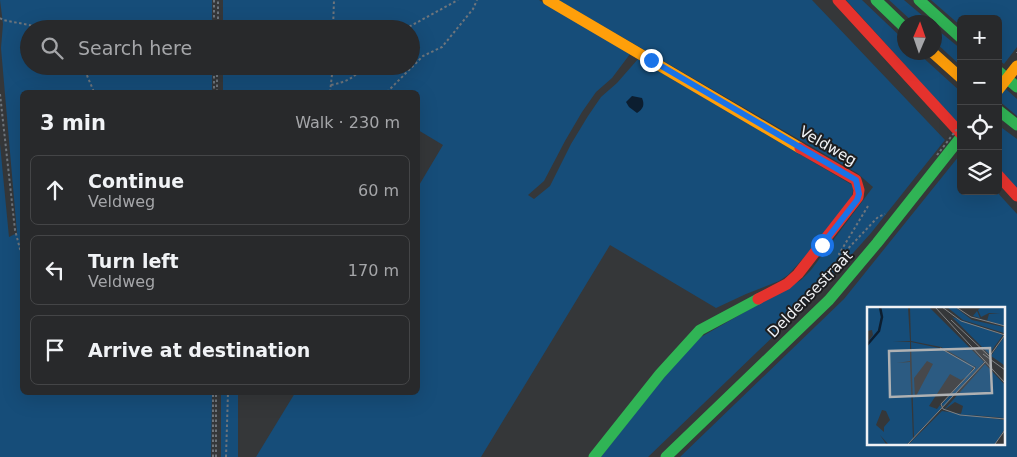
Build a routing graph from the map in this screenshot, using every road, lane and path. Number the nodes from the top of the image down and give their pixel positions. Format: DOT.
graph roads {
  1 [pos="214,0"];
  2 [pos="218,0"];
  3 [pos="334,0"];
  4 [pos="458,0"];
  5 [pos="477,0"];
  6 [pos="548,0"];
  7 [pos="838,0"];
  8 [pos="876,0"];
  9 [pos="919,0"];
  10 [pos="0,18"];
  11 [pos="214,20"];
  12 [pos="218,20"];
  13 [pos="334,20"];
  14 [pos="897,20"];
  15 [pos="420,21"];
  16 [pos="20,23"];
  17 [pos="957,34"];
  18 [pos="420,59"];
  19 [pos="941,60"];
  20 [pos="1017,66"];
  21 [pos="957,74"];
  22 [pos="1002,74"];
  23 [pos="87,75"];
  24 [pos="214,75"];
  25 [pos="217,75"];
  26 [pos="332,75"];
  27 [pos="357,75"];
  28 [pos="404,75"];
  29 [pos="331,85"];
  30 [pos="1002,85"];
  31 [pos="1017,87"];
  32 [pos="93,90"];
  33 [pos="214,90"];
  34 [pos="217,90"];
  35 [pos="330,90"];
  36 [pos="389,90"];
  37 [pos="0,94"];
  38 [pos="1002,113"];
  39 [pos="1017,125"];
  40 [pos="957,130"];
  41 [pos="957,132"];
  42 [pos="957,140"];
  43 [pos="937,159"];
  44 [pos="1002,179"];
  45 [pos="859,194"];
  46 [pos="1017,196"];
  47 [pos="883,220"];
  48 [pos="20,249"];
  49 [pos="215,395"];
  50 [pos="228,395"];
  51 [pos="214,457"];
  52 [pos="226,457"];
  53 [pos="594,457"];
  54 [pos="666,457"];
  1 -- 11 [label="path"];
  2 -- 12 [label="path"];
  3 -- 13 [label="path"];
  4 -- 15 [label="path"];
  5 -- 18 [label="path"];
  6 -- 45 [label="main road, Veldweg"];
  7 -- 41 [label="main road"];
  8 -- 14 [label="main road"];
  9 -- 17 [label="main road"];
  10 -- 16 [label="path"];
  19 -- 21 [label="main road"];
  20 -- 30 [label="main road, bridge"];
  22 -- 31 [label="main road"];
  23 -- 32 [label="path"];
  24 -- 33 [label="path"];
  25 -- 34 [label="path"];
  26 -- 29 [label="path"];
  27 -- 29 [label="path"];
  28 -- 36 [label="path"];
  29 -- 35 [label="path"];
  37 -- 48 [label="path"];
  38 -- 39 [label="main road"];
  40 -- 43 [label="path, bridge"];
  42 -- 43 [label="main road, Deldensestraat"];
  43 -- 54 [label="main road, Deldensestraat"];
  44 -- 46 [label="main road"];
  45 -- 47 [label="path"];
  45 -- 53 [label="main road"];
  49 -- 51 [label="path"];
  50 -- 52 [label="path"];
}
